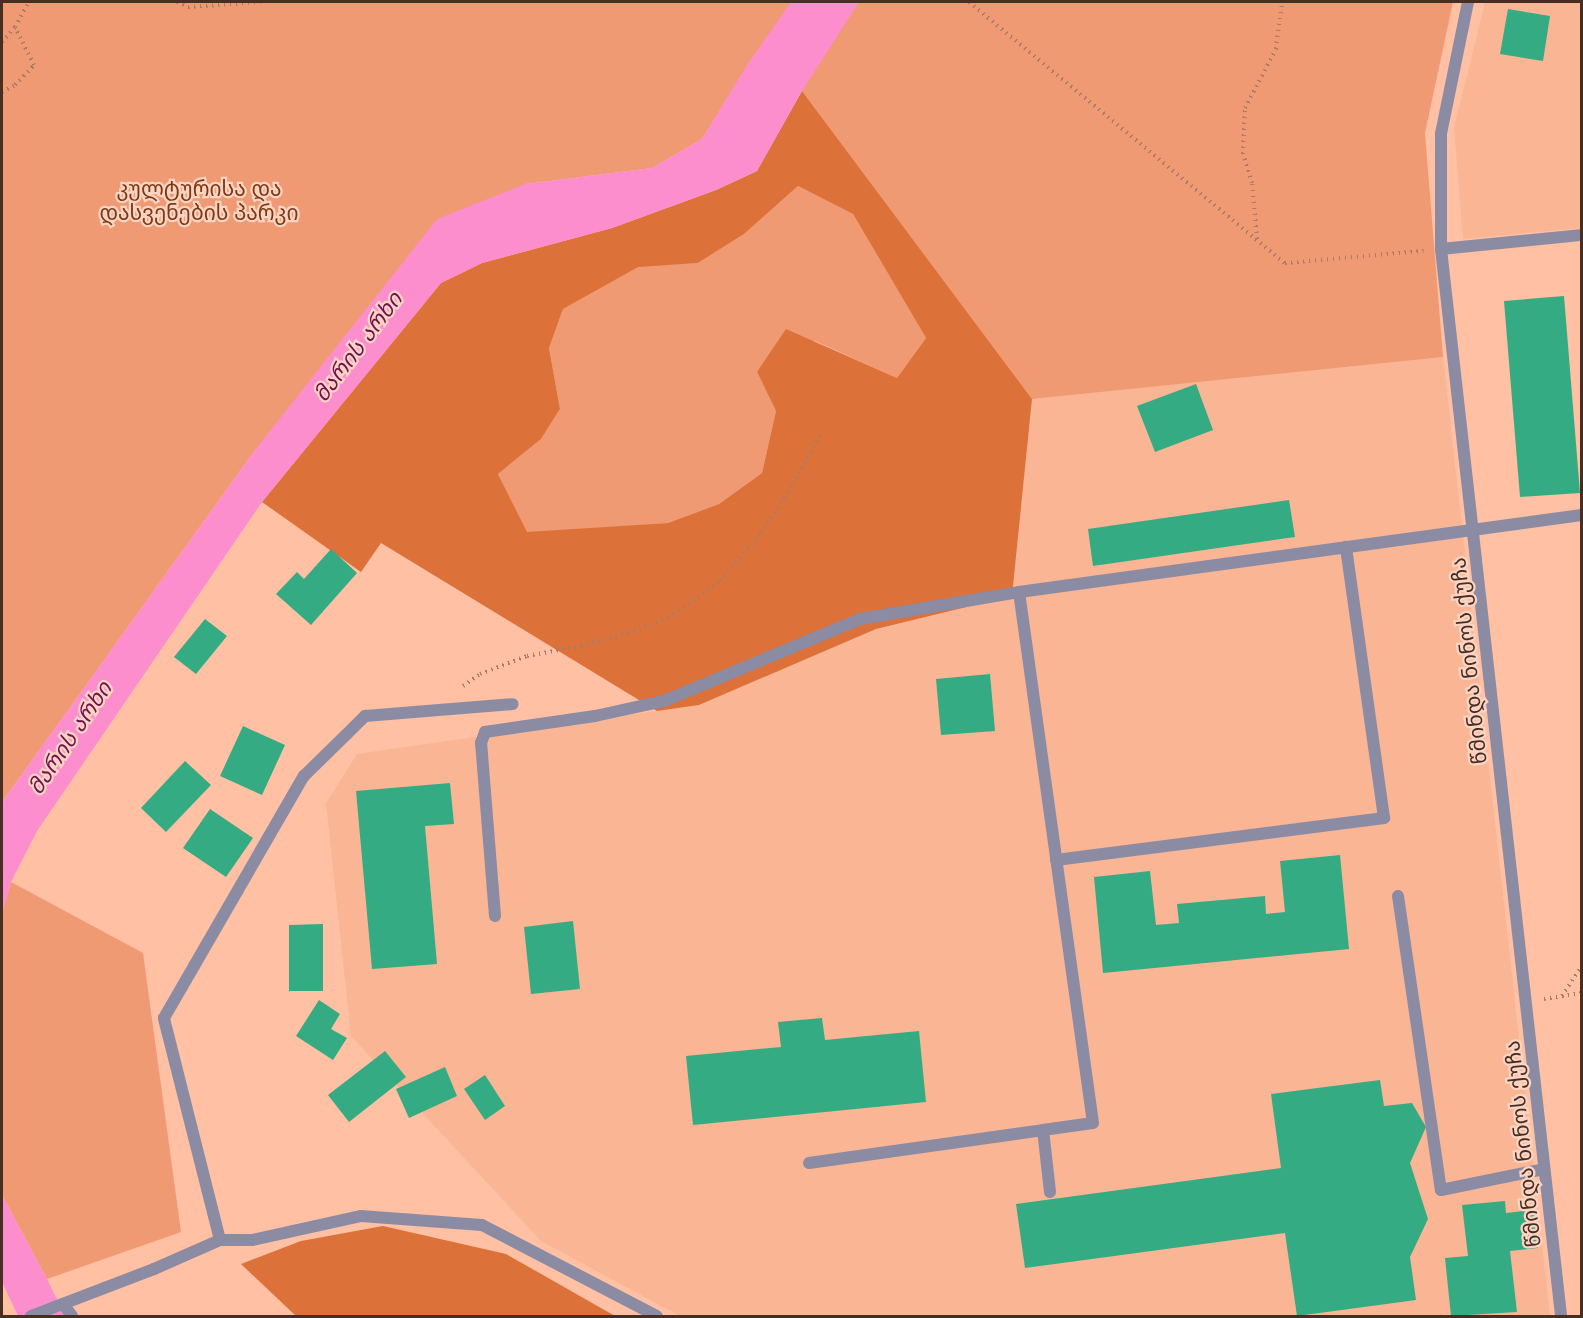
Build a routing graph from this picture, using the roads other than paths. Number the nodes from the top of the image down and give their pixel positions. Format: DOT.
graph roads {
  1 [pos="1468,2"];
  2 [pos="1581,235"];
  3 [pos="1441,249"];
  4 [pos="1581,515"];
  5 [pos="1472,530"];
  6 [pos="1346,547"];
  7 [pos="1018,592"];
  8 [pos="513,705"];
  9 [pos="1056,860"];
  10 [pos="1398,896"];
  11 [pos="495,915"];
  12 [pos="1043,1130"];
  13 [pos="809,1163"];
  14 [pos="1544,1168"];
  15 [pos="1050,1192"];
  16 [pos="220,1240"];
  17 [pos="63,1304"];
  18 [pos="31,1317"];
  19 [pos="72,1317"];
  20 [pos="657,1317"];
  21 [pos="1561,1317"];
  1 -- 3 [label="street, წმინდა ნინოს ქუჩა"];
  2 -- 3 [label="street"];
  3 -- 5 [label="street, წმინდა ნინოს ქუჩა"];
  4 -- 5 [label="street"];
  5 -- 6 [label="street"];
  5 -- 14 [label="street, წმინდა ნინოს ქუჩა"];
  6 -- 7 [label="street"];
  6 -- 9 [label="street"];
  7 -- 9 [label="street"];
  7 -- 11 [label="street"];
  8 -- 16 [label="street"];
  9 -- 12 [label="street"];
  10 -- 14 [label="street"];
  12 -- 13 [label="street"];
  12 -- 15 [label="street"];
  14 -- 21 [label="street, წმინდა ნინოს ქუჩა"];
  16 -- 17 [label="street"];
  16 -- 20 [label="street"];
  17 -- 18 [label="street"];
  17 -- 19 [label="street"];
}
